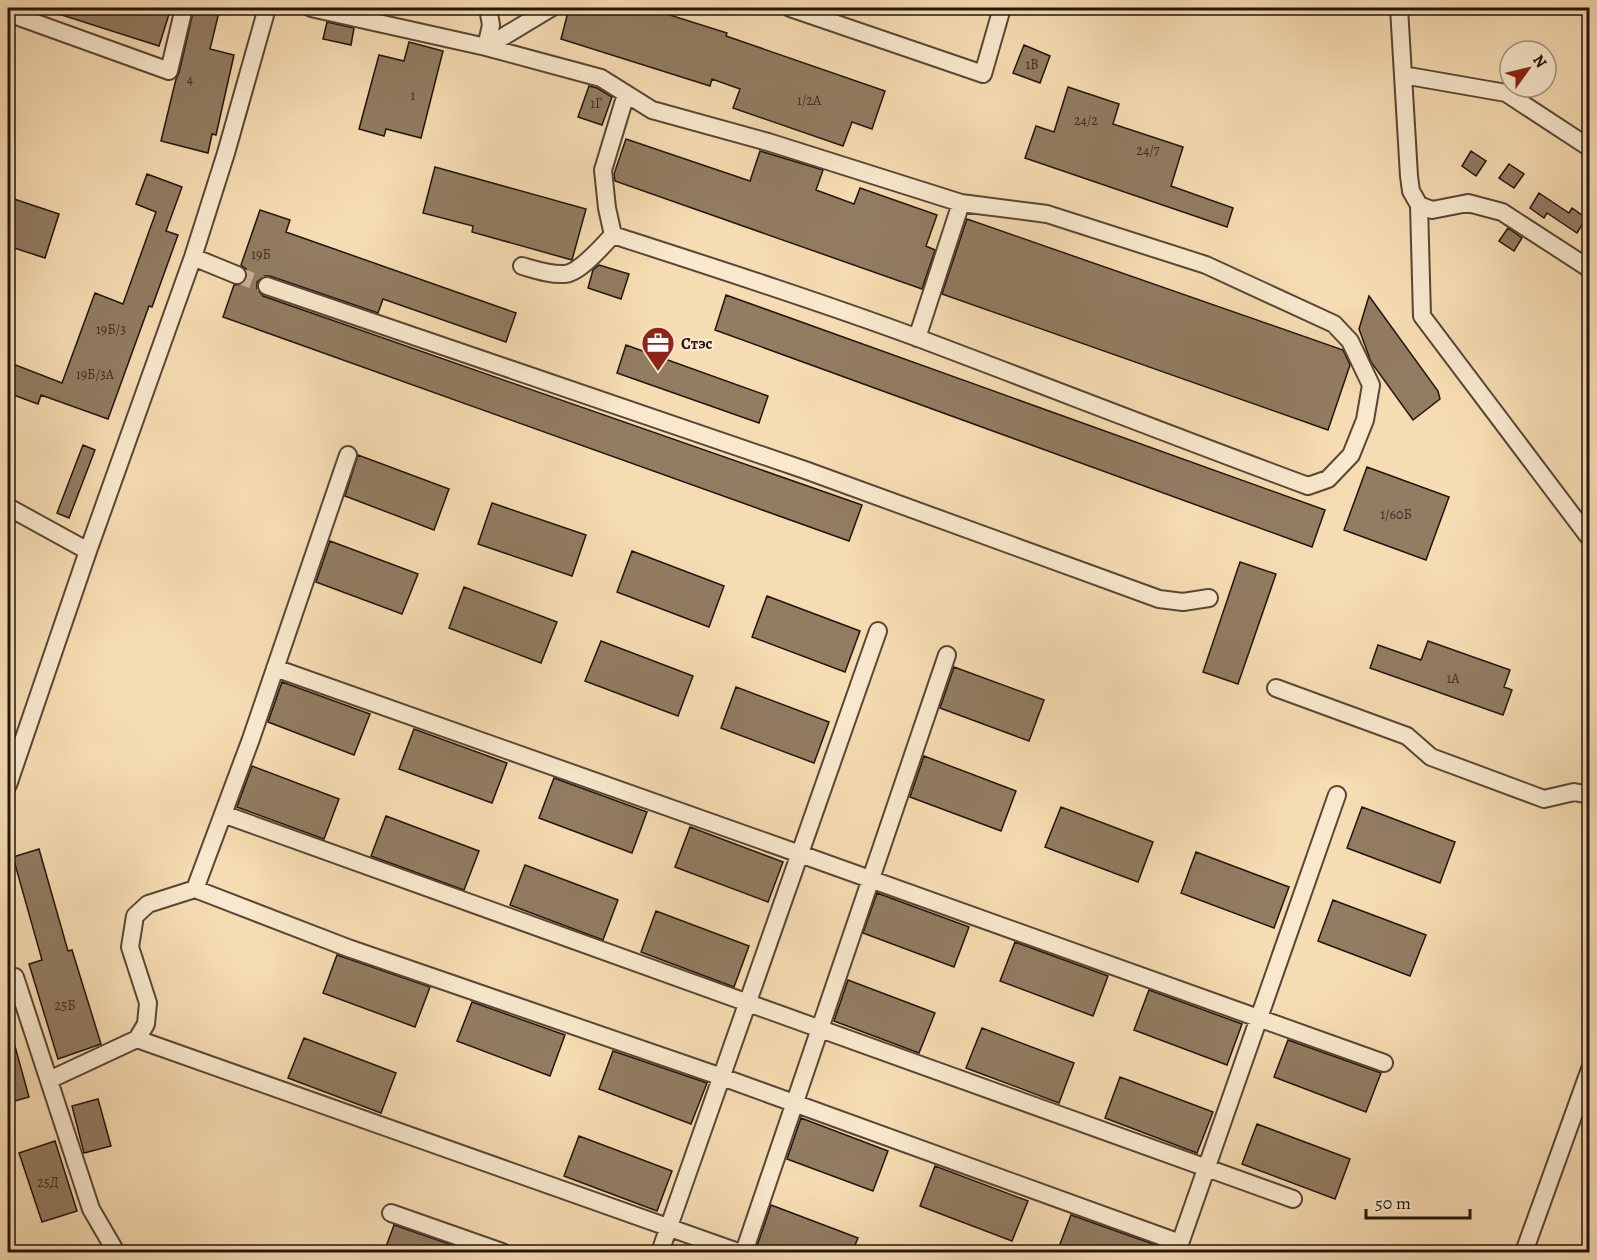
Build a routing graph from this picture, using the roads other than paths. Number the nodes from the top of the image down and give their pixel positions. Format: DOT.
graph roads {
  1 [pos="184,8"];
  2 [pos="267,8"];
  3 [pos="311,8"];
  4 [pos="488,8"];
  5 [pos="551,8"];
  6 [pos="790,8"];
  7 [pos="1002,8"];
  8 [pos="1399,8"];
  9 [pos="8,13"];
  10 [pos="486,47"];
  11 [pos="1403,75"];
  12 [pos="626,94"];
  13 [pos="1590,148"];
  14 [pos="961,203"];
  15 [pos="1419,205"];
  16 [pos="613,235"];
  17 [pos="193,257"];
  18 [pos="522,266"];
  19 [pos="1590,269"];
  20 [pos="237,275"];
  21 [pos="267,285"];
  22 [pos="916,338"];
  23 [pos="348,455"];
  24 [pos="8,507"];
  25 [pos="1588,536"];
  26 [pos="88,551"];
  27 [pos="1209,598"];
  28 [pos="878,631"];
  29 [pos="947,655"];
  30 [pos="275,668"];
  31 [pos="1276,688"];
  32 [pos="11,757"];
  33 [pos="8,785"];
  34 [pos="1337,795"];
  35 [pos="1590,795"];
  36 [pos="223,814"];
  37 [pos="800,854"];
  38 [pos="870,879"];
  39 [pos="195,889"];
  40 [pos="15,976"];
  41 [pos="748,1003"];
  42 [pos="1259,1019"];
  43 [pos="820,1029"];
  44 [pos="137,1039"];
  45 [pos="1384,1063"];
  46 [pos="1590,1069"];
  47 [pos="722,1077"];
  48 [pos="49,1080"];
  49 [pos="794,1104"];
  50 [pos="1207,1167"];
  51 [pos="1293,1199"];
  52 [pos="392,1213"];
  53 [pos="669,1229"];
  54 [pos="1179,1248"];
  55 [pos="116,1252"];
  56 [pos="502,1252"];
  57 [pos="660,1252"];
  58 [pos="738,1252"];
  59 [pos="744,1252"];
  60 [pos="1524,1252"];
  1 -- 9 [label="street"];
  2 -- 17 [label="street"];
  3 -- 10 [label="street"];
  4 -- 10 [label="street"];
  5 -- 10 [label="street"];
  6 -- 7 [label="street"];
  8 -- 11 [label="street"];
  10 -- 12 [label="street"];
  11 -- 13 [label="street"];
  11 -- 15 [label="street"];
  12 -- 14 [label="street"];
  12 -- 16 [label="street"];
  14 -- 22 [label="street"];
  14 -- 22 [label="street"];
  15 -- 19 [label="street"];
  15 -- 25 [label="street"];
  16 -- 18 [label="street"];
  16 -- 22 [label="street"];
  17 -- 20 [label="street"];
  17 -- 26 [label="street"];
  21 -- 27 [label="street"];
  23 -- 30 [label="street"];
  24 -- 26 [label="street"];
  26 -- 32 [label="street"];
  28 -- 37 [label="street"];
  29 -- 38 [label="street"];
  30 -- 36 [label="street"];
  30 -- 37 [label="street"];
  31 -- 35 [label="street"];
  32 -- 33 [label="street"];
  34 -- 42 [label="street"];
  36 -- 39 [label="street"];
  36 -- 41 [label="street"];
  37 -- 38 [label="street"];
  37 -- 41 [label="street"];
  38 -- 42 [label="street"];
  38 -- 43 [label="street"];
  39 -- 44 [label="street"];
  39 -- 47 [label="street"];
  40 -- 48 [label="street"];
  41 -- 43 [label="street"];
  41 -- 47 [label="street"];
  42 -- 45 [label="street"];
  42 -- 50 [label="street"];
  43 -- 49 [label="street"];
  43 -- 50 [label="street"];
  44 -- 48 [label="street"];
  44 -- 53 [label="street"];
  46 -- 60 [label="street"];
  47 -- 49 [label="street"];
  47 -- 53 [label="street"];
  48 -- 55 [label="street"];
  49 -- 54 [label="street"];
  49 -- 59 [label="street"];
  50 -- 51 [label="street"];
  50 -- 54 [label="street"];
  52 -- 56 [label="street"];
  53 -- 57 [label="street"];
  53 -- 58 [label="street"];
}
